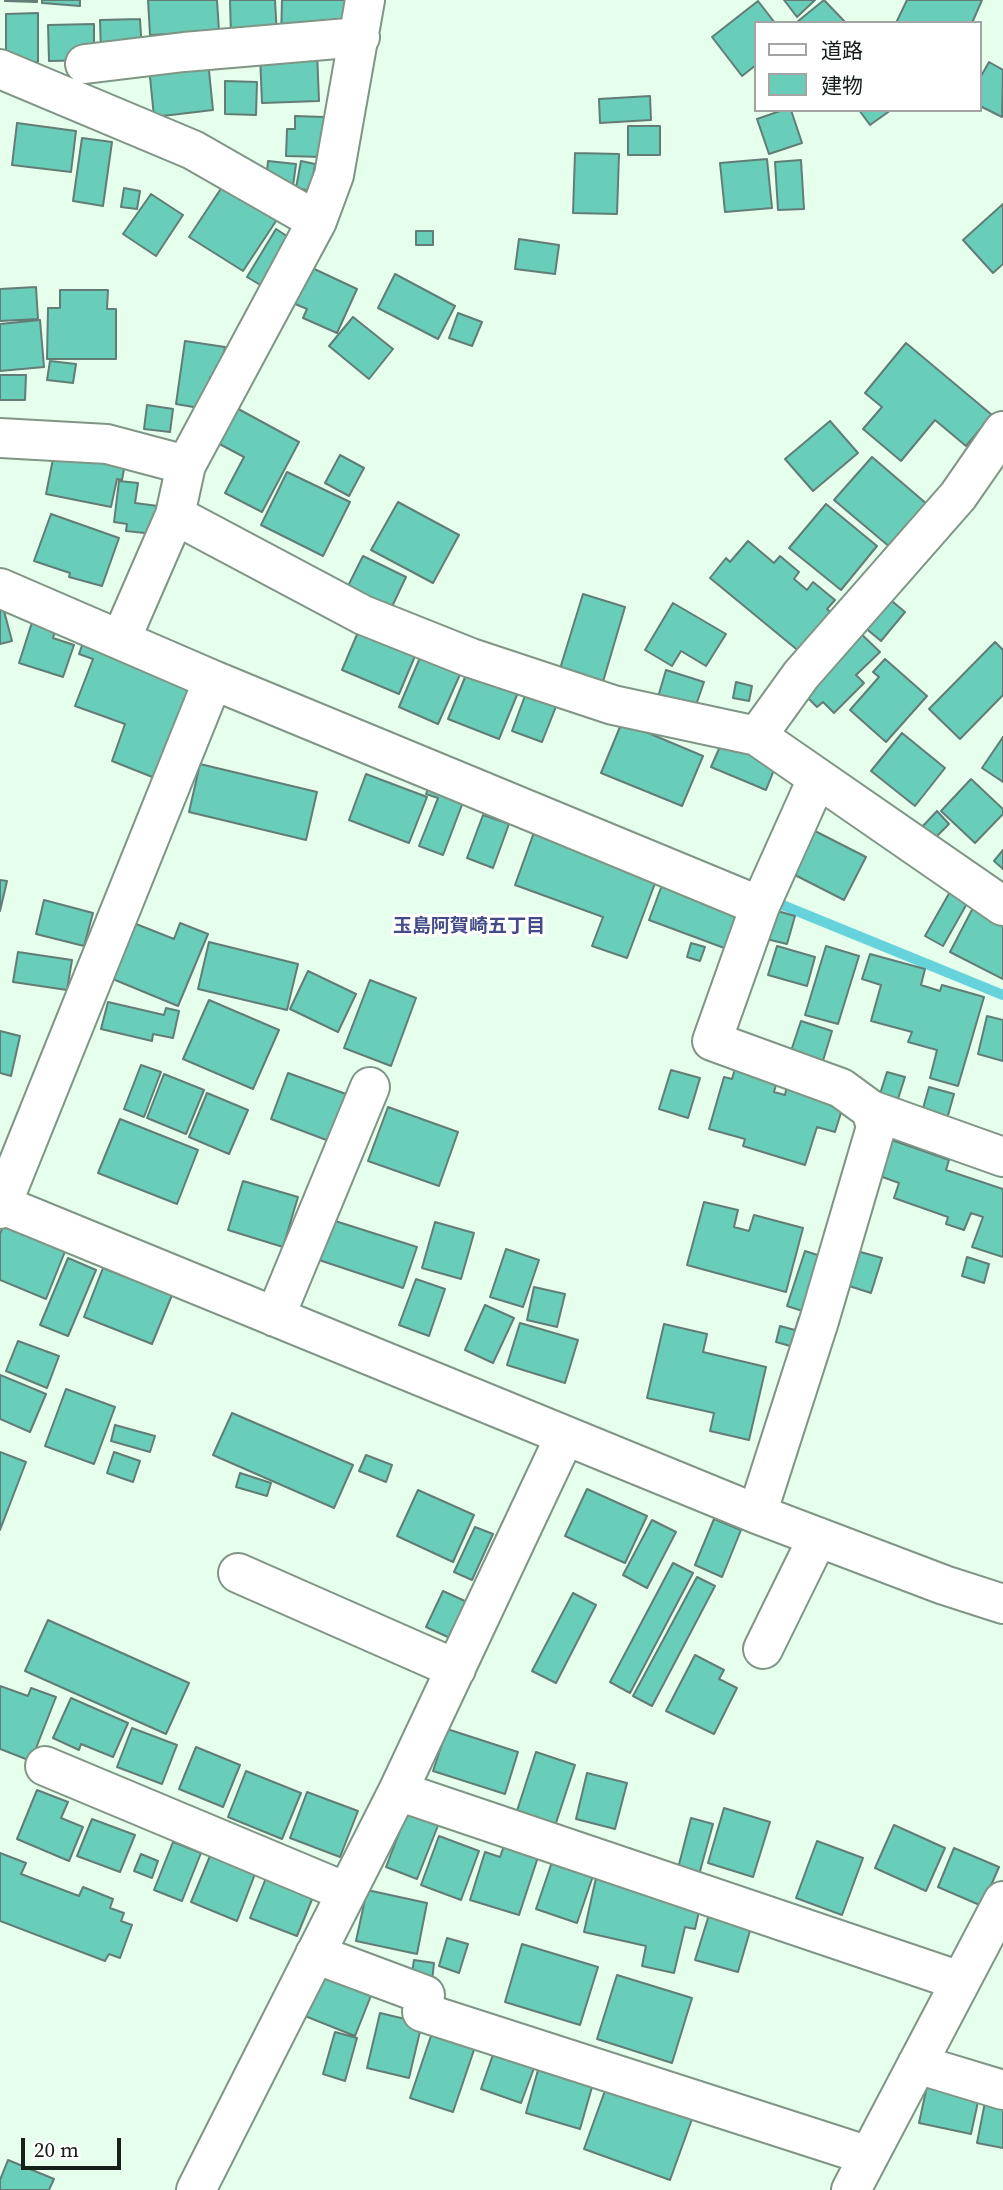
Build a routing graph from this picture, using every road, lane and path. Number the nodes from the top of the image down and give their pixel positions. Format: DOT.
graph roads {
  1 [pos="365,0"];
  2 [pos="360,37"];
  3 [pos="85,64"];
  4 [pos="0,69"];
  5 [pos="317,221"];
  6 [pos="1003,431"];
  7 [pos="0,438"];
  8 [pos="186,465"];
  9 [pos="175,515"];
  10 [pos="0,588"];
  11 [pos="125,630"];
  12 [pos="213,680"];
  13 [pos="757,736"];
  14 [pos="817,779"];
  15 [pos="760,906"];
  16 [pos="1003,906"];
  17 [pos="370,1087"];
  18 [pos="871,1110"];
  19 [pos="1003,1157"];
  20 [pos="1,1206"];
  21 [pos="275,1317"];
  22 [pos="565,1436"];
  23 [pos="757,1514"];
  24 [pos="818,1537"];
  25 [pos="238,1573"];
  26 [pos="1003,1604"];
  27 [pos="763,1649"];
  28 [pos="456,1668"];
  29 [pos="45,1766"];
  30 [pos="398,1791"];
  31 [pos="346,1892"];
  32 [pos="1003,1901"];
  33 [pos="315,1954"];
  34 [pos="960,1981"];
  35 [pos="917,2064"];
  36 [pos="1003,2090"];
  37 [pos="869,2156"];
  38 [pos="196,2190"];
  39 [pos="851,2190"];
  1 -- 2 [label="street"];
  2 -- 3 [label="street"];
  2 -- 5 [label="street"];
  4 -- 5 [label="street"];
  5 -- 8 [label="street"];
  6 -- 13 [label="street"];
  7 -- 8 [label="street"];
  8 -- 9 [label="street"];
  9 -- 11 [label="street"];
  9 -- 13 [label="street"];
  10 -- 11 [label="street"];
  11 -- 12 [label="street"];
  12 -- 15 [label="street"];
  12 -- 20 [label="street"];
  13 -- 14 [label="street"];
  14 -- 15 [label="street"];
  14 -- 16 [label="street"];
  15 -- 18 [label="street"];
  17 -- 21 [label="street"];
  18 -- 19 [label="street"];
  18 -- 23 [label="street"];
  20 -- 21 [label="street"];
  21 -- 22 [label="street"];
  22 -- 23 [label="street"];
  22 -- 28 [label="street"];
  23 -- 24 [label="street"];
  24 -- 26 [label="street"];
  24 -- 27 [label="street"];
  25 -- 28 [label="street"];
  28 -- 30 [label="street"];
  29 -- 31 [label="street"];
  30 -- 31 [label="street"];
  30 -- 34 [label="street"];
  31 -- 33 [label="street"];
  32 -- 34 [label="street"];
  33 -- 37 [label="street"];
  33 -- 38 [label="street"];
  34 -- 35 [label="street"];
  35 -- 36 [label="street"];
  35 -- 37 [label="street"];
  37 -- 39 [label="street"];
}
